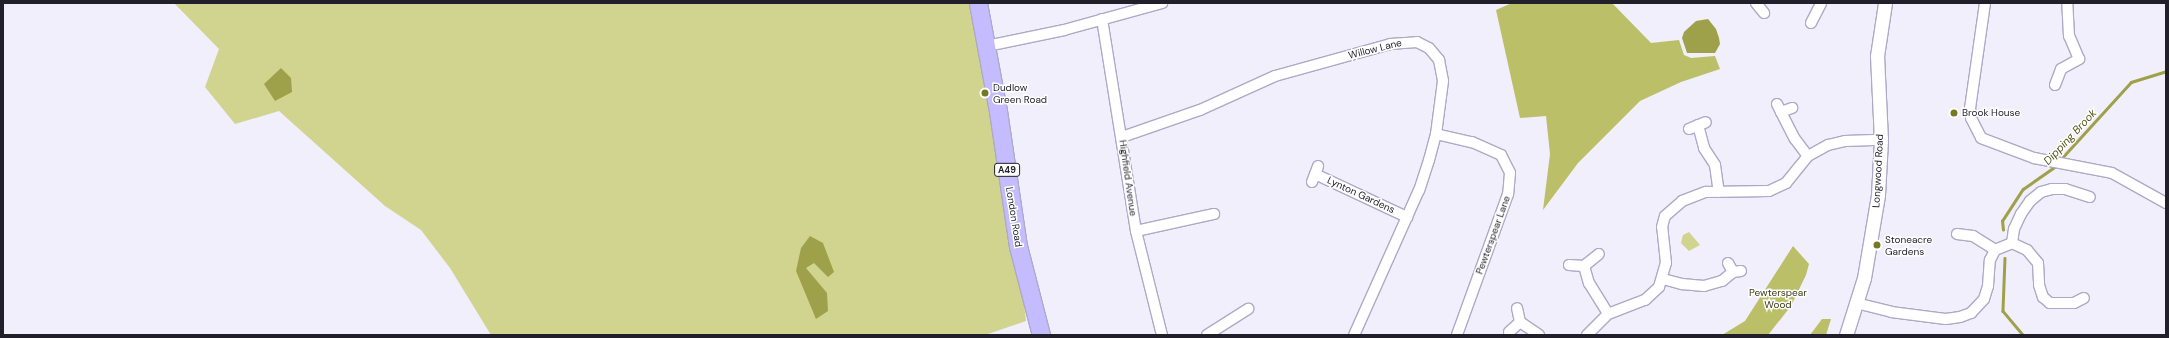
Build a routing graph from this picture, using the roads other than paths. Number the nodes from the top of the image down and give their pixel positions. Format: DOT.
graph roads {
  1 [pos="978,3"];
  2 [pos="1162,3"];
  3 [pos="1756,3"];
  4 [pos="1821,3"];
  5 [pos="1885,3"];
  6 [pos="1986,3"];
  7 [pos="2067,3"];
  8 [pos="1764,13"];
  9 [pos="1102,19"];
  10 [pos="1812,23"];
  11 [pos="987,46"];
  12 [pos="2055,85"];
  13 [pos="1792,108"];
  14 [pos="1698,125"];
  15 [pos="1436,134"];
  16 [pos="1122,137"];
  17 [pos="1881,140"];
  18 [pos="1808,156"];
  19 [pos="1315,174"];
  20 [pos="1719,192"];
  21 [pos="2090,197"];
  22 [pos="2166,203"];
  23 [pos="1213,213"];
  24 [pos="1407,217"];
  25 [pos="1136,231"];
  26 [pos="1957,234"];
  27 [pos="2012,243"];
  28 [pos="1995,250"];
  29 [pos="1599,254"];
  30 [pos="1569,265"];
  31 [pos="1584,266"];
  32 [pos="1734,268"];
  33 [pos="1663,279"];
  34 [pos="2084,298"];
  35 [pos="1856,304"];
  36 [pos="1517,308"];
  37 [pos="1248,309"];
  38 [pos="1608,314"];
  39 [pos="1520,322"];
  40 [pos="1509,332"];
  41 [pos="1041,335"];
  42 [pos="1162,335"];
  43 [pos="1207,335"];
  44 [pos="1354,335"];
  45 [pos="1457,335"];
  46 [pos="1539,335"];
  47 [pos="1587,335"];
  48 [pos="1846,335"];
  1 -- 11 [label="highway, London Road / A49"];
  2 -- 9 [label="street"];
  3 -- 8 [label="street"];
  4 -- 10 [label="street"];
  5 -- 17 [label="street, Longwood Road"];
  6 -- 22 [label="street"];
  7 -- 12 [label="street"];
  9 -- 11 [label="street"];
  9 -- 16 [label="street, Highfield Avenue"];
  11 -- 41 [label="highway, London Road / A49"];
  13 -- 18 [label="street"];
  14 -- 20 [label="street"];
  15 -- 16 [label="street, Willow Lane"];
  15 -- 24 [label="street, Willow Lane"];
  15 -- 45 [label="street, Pewterspear Lane"];
  16 -- 25 [label="street, Highfield Avenue"];
  17 -- 18 [label="street"];
  17 -- 35 [label="street, Longwood Road"];
  18 -- 20 [label="street"];
  19 -- 24 [label="street, Lynton Gardens"];
  20 -- 33 [label="street"];
  21 -- 27 [label="street"];
  23 -- 25 [label="street"];
  24 -- 44 [label="street, Willow Lane"];
  25 -- 42 [label="street, Highfield Avenue"];
  26 -- 28 [label="street"];
  27 -- 28 [label="street"];
  27 -- 34 [label="street"];
  28 -- 35 [label="street"];
  29 -- 31 [label="street"];
  30 -- 31 [label="street"];
  31 -- 38 [label="street"];
  32 -- 33 [label="street"];
  33 -- 38 [label="street"];
  35 -- 48 [label="street, Longwood Road"];
  36 -- 39 [label="street"];
  37 -- 43 [label="street"];
  38 -- 47 [label="street"];
  39 -- 40 [label="street"];
  39 -- 46 [label="street"];
}
